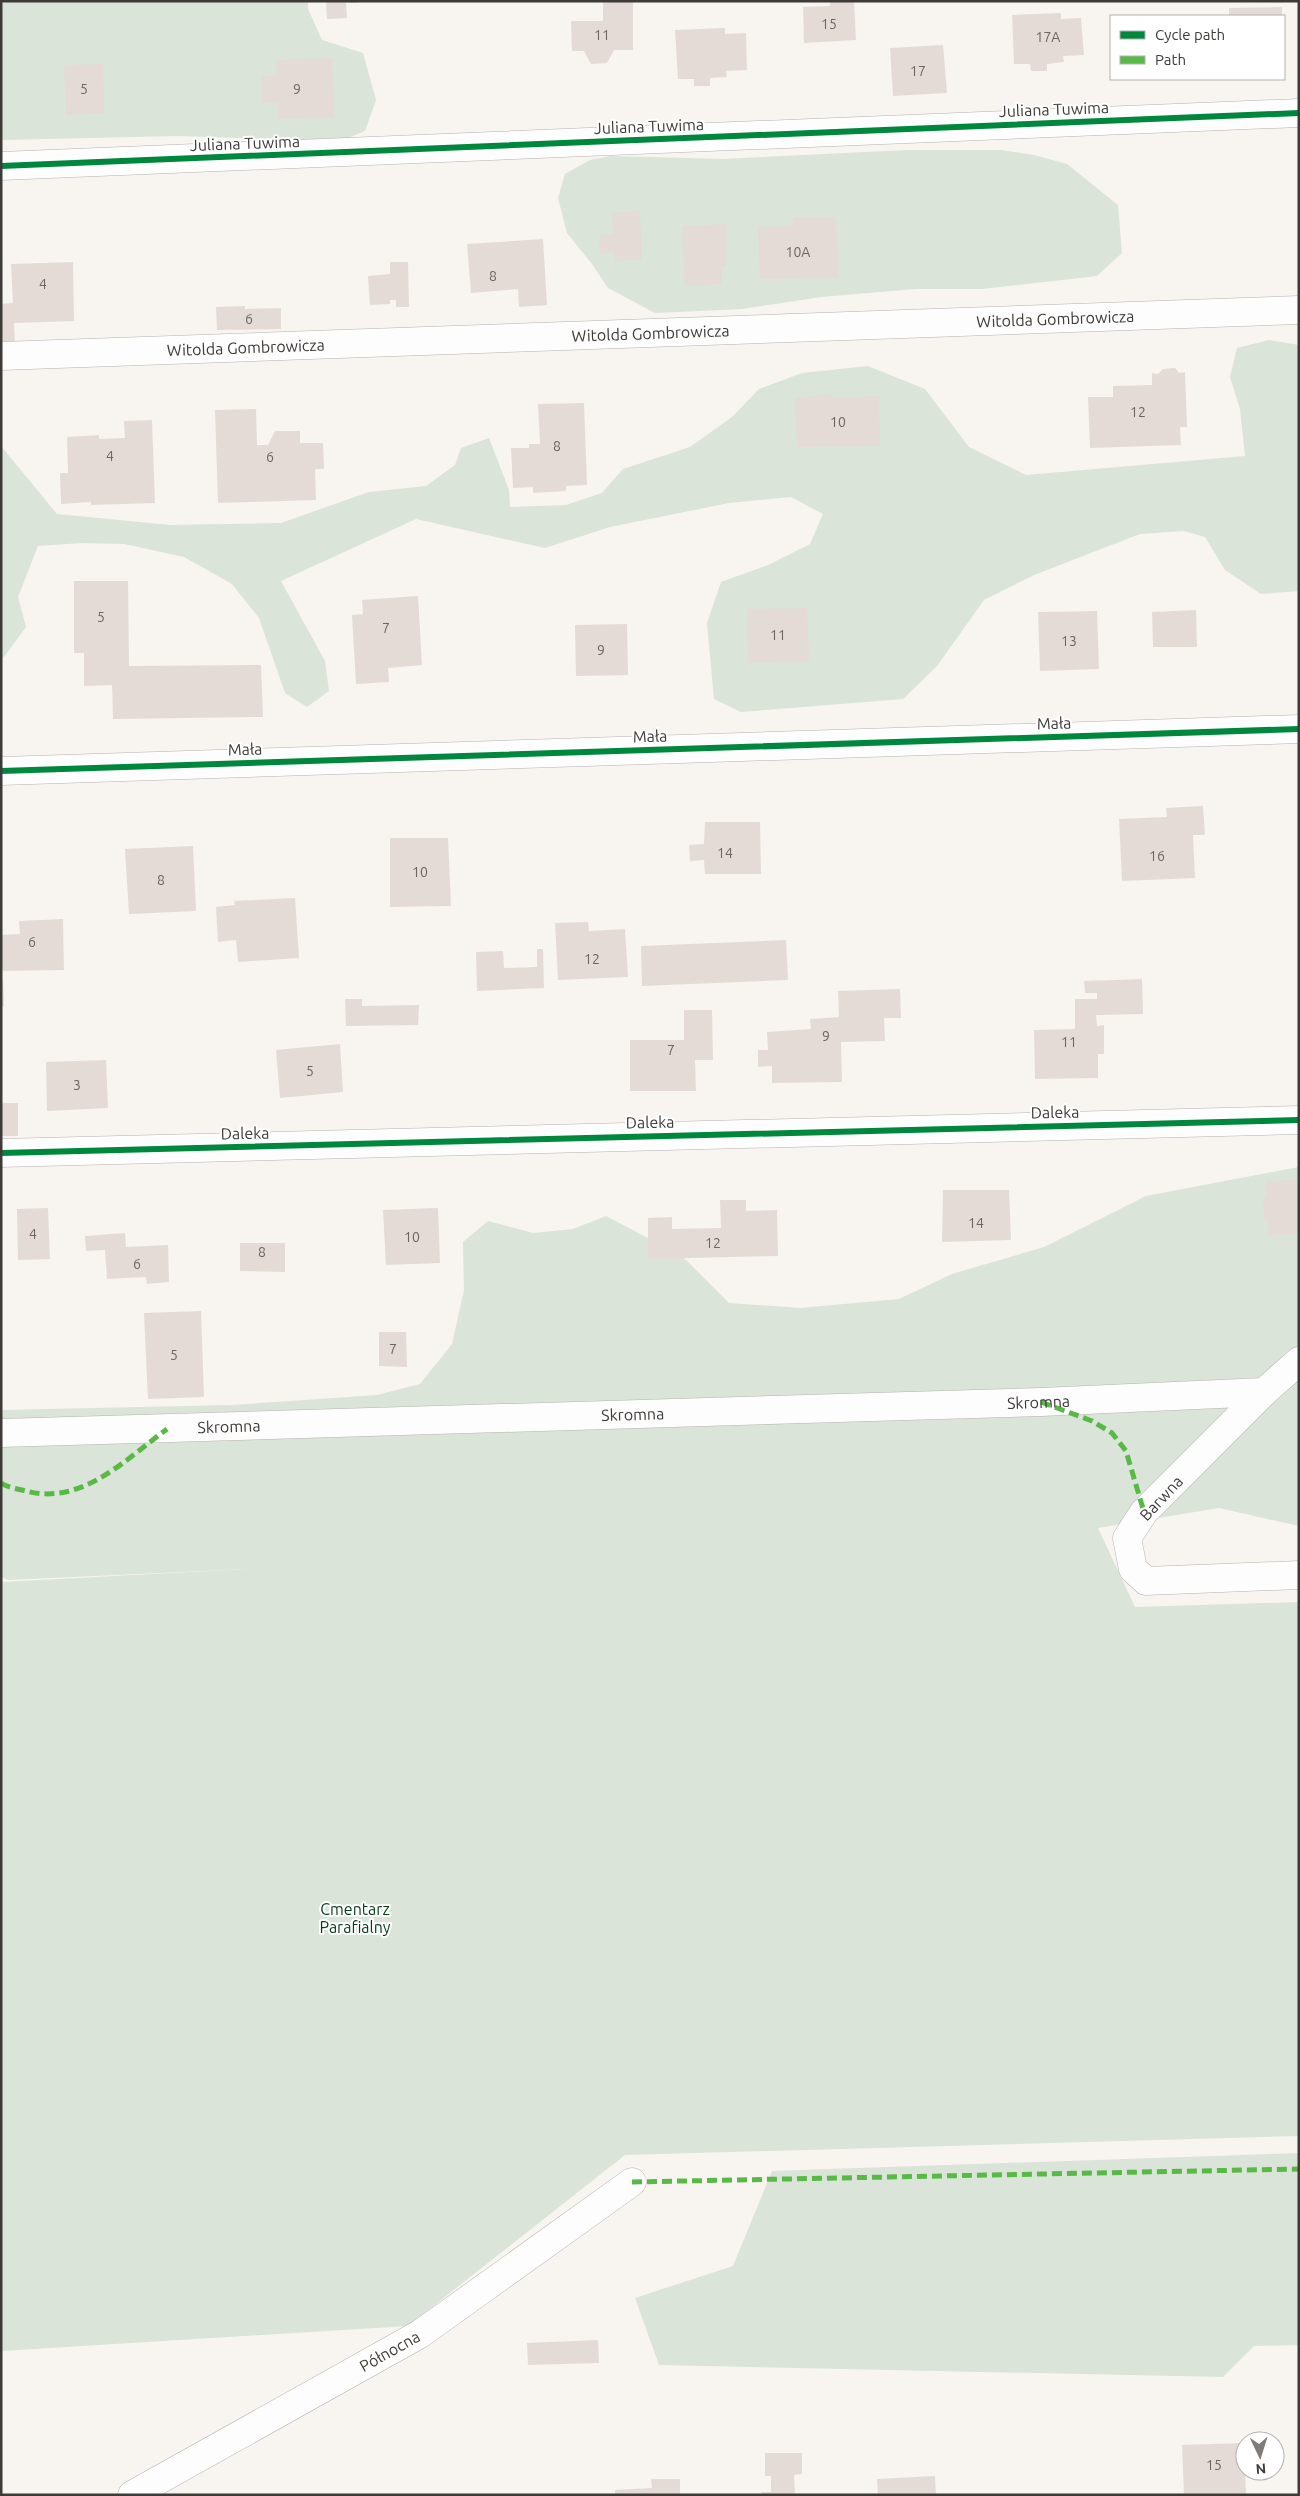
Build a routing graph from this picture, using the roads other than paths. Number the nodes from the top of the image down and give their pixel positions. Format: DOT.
graph roads {
  1 [pos="1299,113"];
  2 [pos="1,166"];
  3 [pos="1299,310"];
  4 [pos="1,356"];
  5 [pos="1299,729"];
  6 [pos="1,771"];
  7 [pos="1299,1120"];
  8 [pos="1,1153"];
  9 [pos="1299,1361"];
  10 [pos="1264,1392"];
  11 [pos="1,1433"];
  12 [pos="1299,1576"];
  13 [pos="632,2182"];
  14 [pos="132,2495"];
  1 -- 2 [label="street, Juliana Tuwima"];
  3 -- 4 [label="street, Witolda Gombrowicza"];
  5 -- 6 [label="street, Mała"];
  7 -- 8 [label="street, Daleka"];
  9 -- 10 [label="street, Barwna"];
  10 -- 11 [label="street, Skromna"];
  10 -- 12 [label="street, Barwna"];
  13 -- 14 [label="street, Północna"];
}
